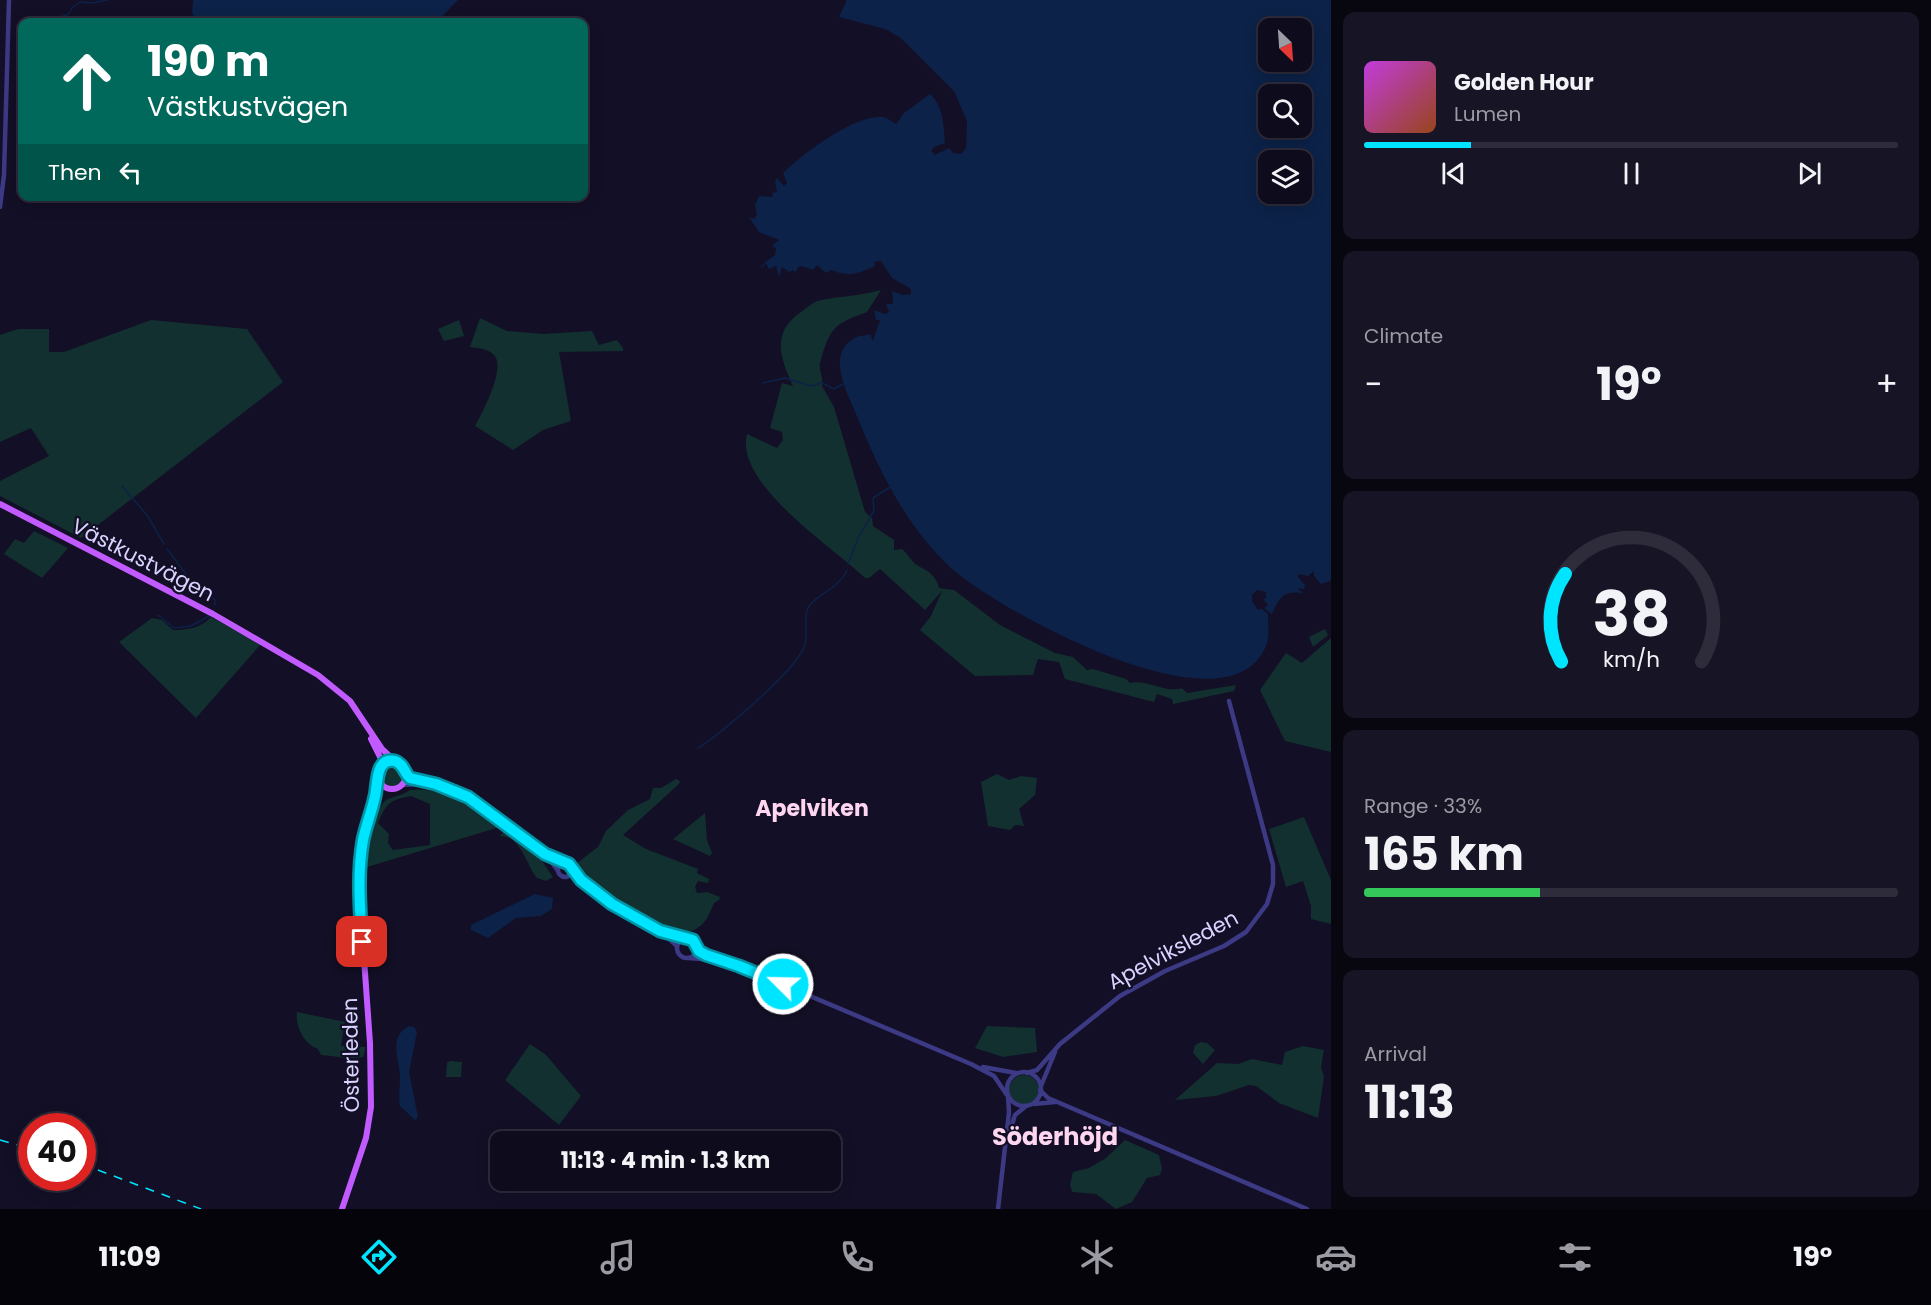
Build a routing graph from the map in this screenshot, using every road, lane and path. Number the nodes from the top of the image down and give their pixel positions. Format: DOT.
graph roads {
  1 [pos="9,0"];
  2 [pos="0,207"];
  3 [pos="0,506"];
  4 [pos="253,635"];
  5 [pos="1229,701"];
  6 [pos="395,761"];
  7 [pos="380,767"];
  8 [pos="406,774"];
  9 [pos="378,776"];
  10 [pos="402,785"];
  11 [pos="389,789"];
  12 [pos="450,789"];
  13 [pos="366,825"];
  14 [pos="545,854"];
  15 [pos="564,863"];
  16 [pos="573,868"];
  17 [pos="558,871"];
  18 [pos="566,877"];
  19 [pos="588,887"];
  20 [pos="660,931"];
  21 [pos="685,938"];
  22 [pos="677,946"];
  23 [pos="697,948"];
  24 [pos="688,958"];
  25 [pos="722,960"];
  26 [pos="1065,1040"];
  27 [pos="972,1064"];
  28 [pos="1020,1073"];
  29 [pos="1027,1073"];
  30 [pos="1040,1089"];
  31 [pos="1008,1096"];
  32 [pos="1064,1104"];
  33 [pos="1028,1106"];
  34 [pos="1005,1148"];
  35 [pos="1268,1192"];
  36 [pos="342,1209"];
  37 [pos="998,1209"];
  38 [pos="1299,1209"];
  39 [pos="1307,1209"];
  1 -- 2 [label="street"];
  3 -- 4 [label="main road, Västkustvägen"];
  4 -- 6 [label="main road, Västkustvägen"];
  4 -- 7 [label="main road, Västkustvägen"];
  5 -- 26 [label="street, Apelviksleden"];
  6 -- 7 [label="main road"];
  6 -- 8 [label="main road"];
  7 -- 9 [label="main road"];
  8 -- 10 [label="main road"];
  8 -- 12 [label="street"];
  9 -- 11 [label="main road"];
  9 -- 13 [label="main road, Österleden"];
  10 -- 11 [label="main road"];
  10 -- 12 [label="street"];
  11 -- 13 [label="main road, Österleden"];
  12 -- 14 [label="street"];
  13 -- 36 [label="main road, Österleden"];
  14 -- 15 [label="street"];
  14 -- 17 [label="street"];
  15 -- 16 [label="street"];
  15 -- 17 [label="street"];
  16 -- 18 [label="street"];
  16 -- 19 [label="street"];
  17 -- 18 [label="street"];
  18 -- 19 [label="street"];
  19 -- 20 [label="street"];
  20 -- 21 [label="street"];
  20 -- 22 [label="street"];
  21 -- 22 [label="street"];
  21 -- 23 [label="street"];
  22 -- 24 [label="street"];
  23 -- 24 [label="street"];
  23 -- 25 [label="street"];
  24 -- 25 [label="street"];
  25 -- 27 [label="street"];
  26 -- 29 [label="street, Apelviksleden"];
  26 -- 30 [label="street, Apelviksleden"];
  27 -- 28 [label="street"];
  27 -- 31 [label="street"];
  28 -- 29 [label="street"];
  28 -- 31 [label="street"];
  29 -- 30 [label="street"];
  30 -- 32 [label="street"];
  30 -- 33 [label="street"];
  31 -- 33 [label="street"];
  31 -- 34 [label="street"];
  32 -- 33 [label="street"];
  32 -- 35 [label="street"];
  33 -- 34 [label="street"];
  34 -- 37 [label="street"];
  35 -- 38 [label="street"];
  35 -- 39 [label="street"];
}
